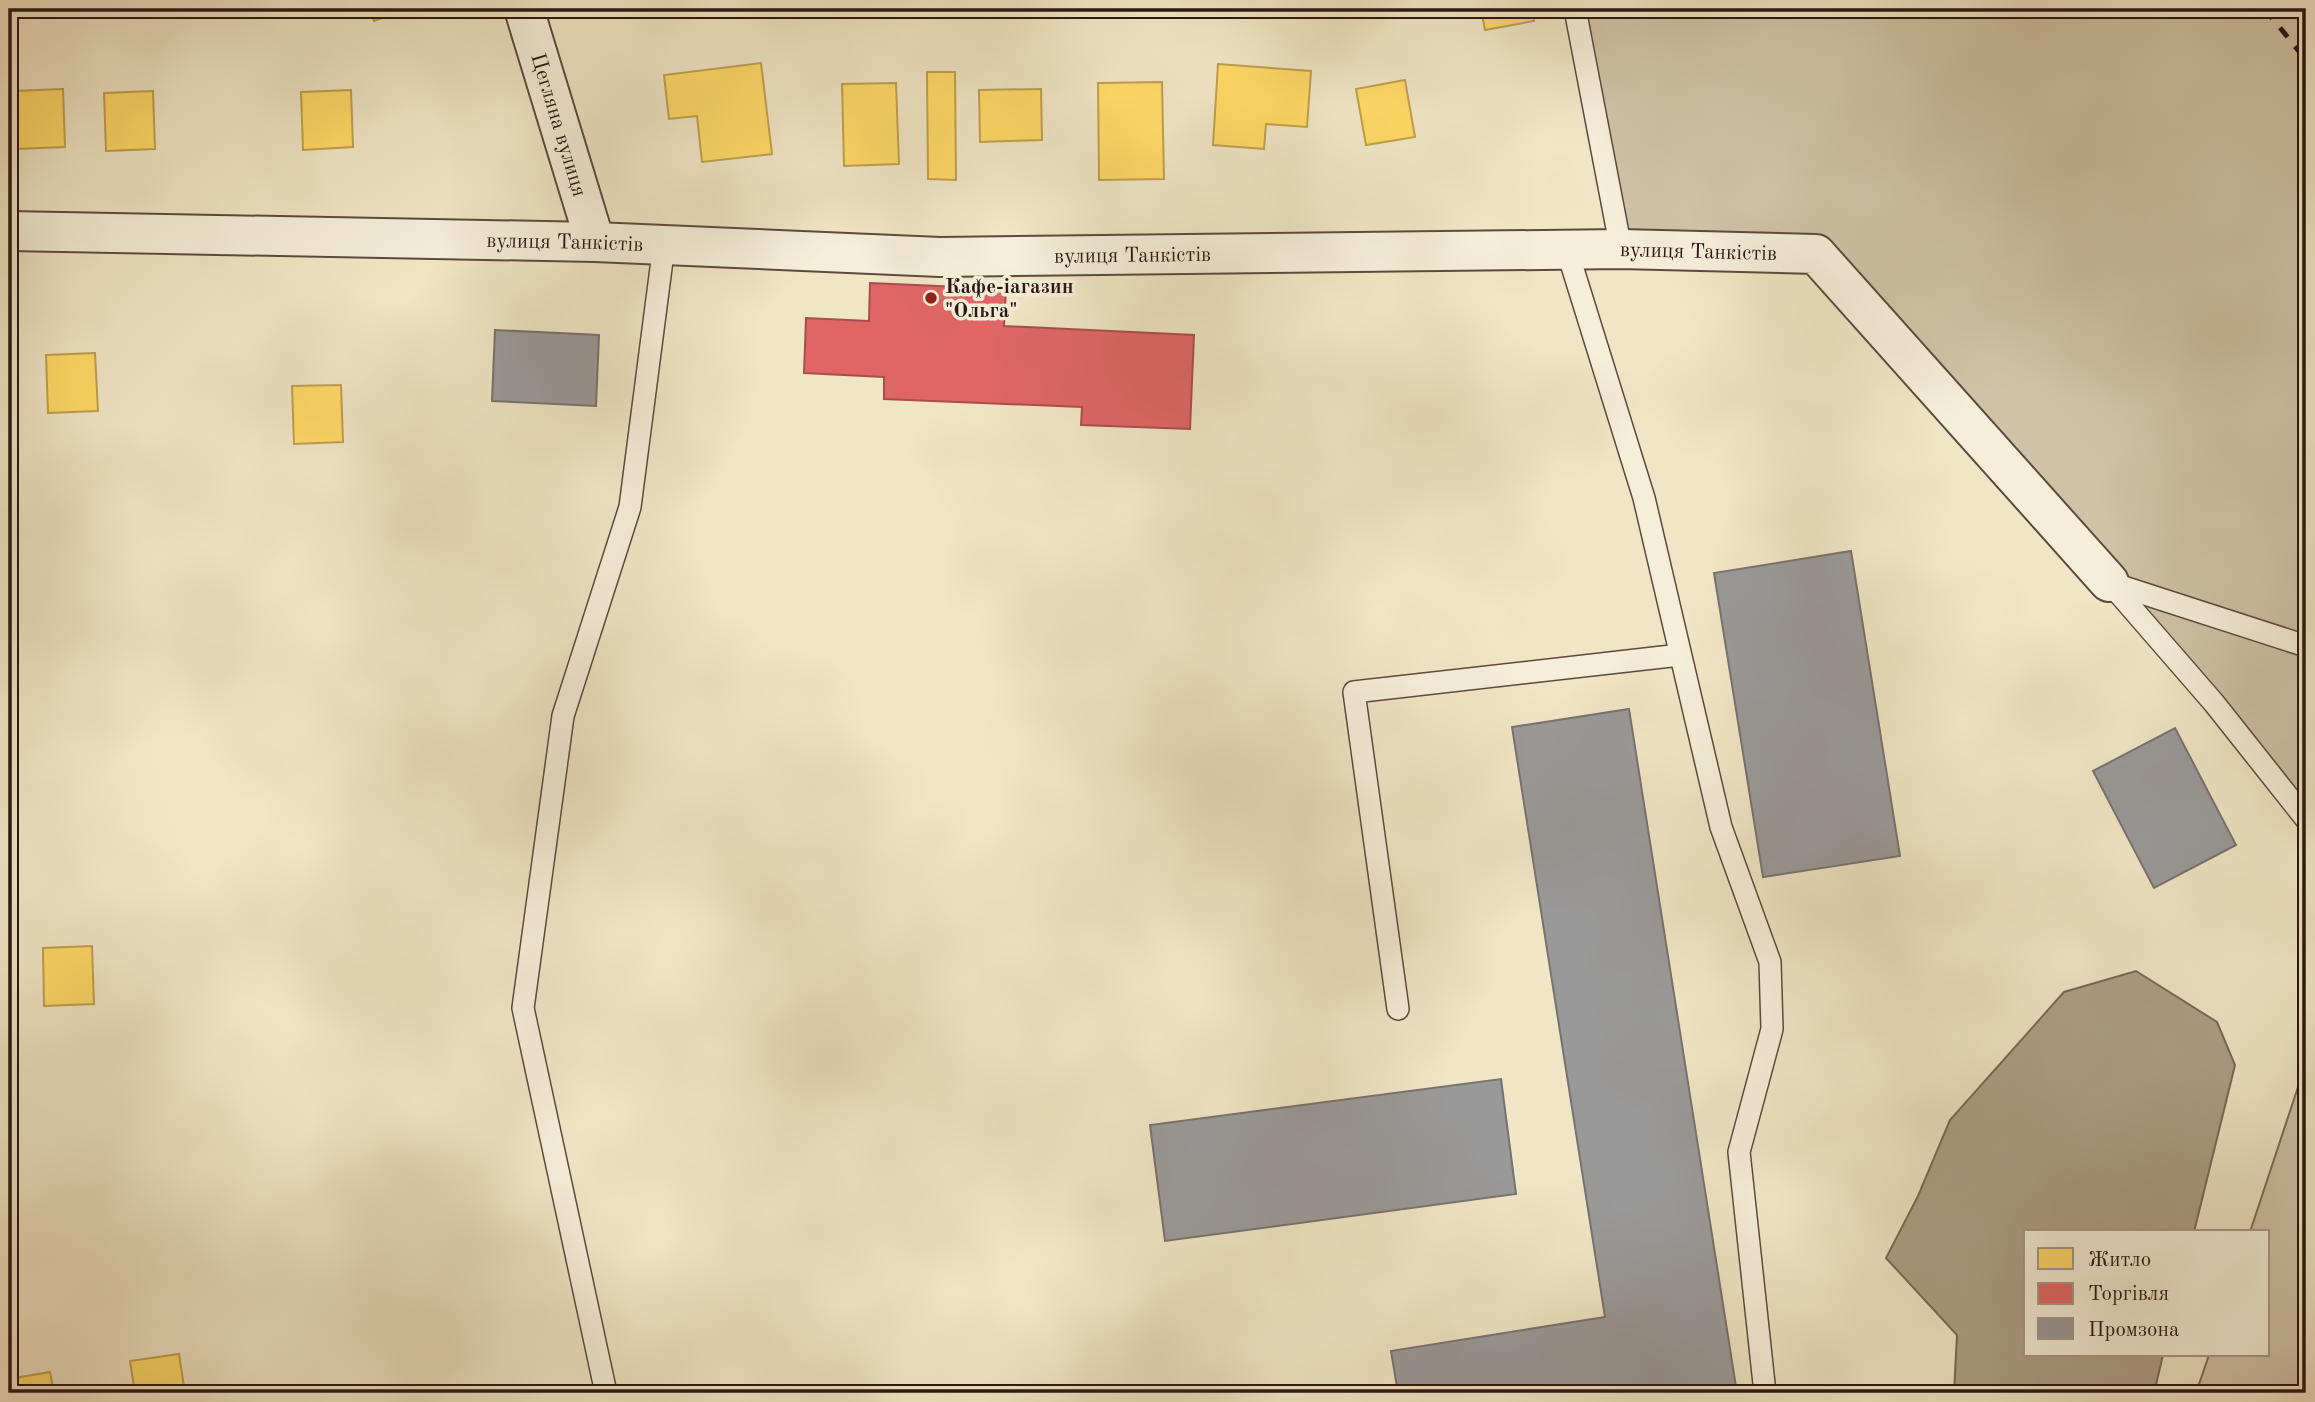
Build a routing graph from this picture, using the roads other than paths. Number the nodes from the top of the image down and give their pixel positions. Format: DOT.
graph roads {
  1 [pos="524,9"];
  2 [pos="1575,9"];
  3 [pos="9,231"];
  4 [pos="594,242"];
  5 [pos="664,245"];
  6 [pos="1621,249"];
  7 [pos="1567,250"];
  8 [pos="2109,582"];
  9 [pos="2306,646"];
  10 [pos="1681,655"];
  11 [pos="2306,819"];
  12 [pos="1398,1009"];
  13 [pos="606,1393"];
  14 [pos="1765,1393"];
  1 -- 4 [label="street, Цегляна вулиця"];
  2 -- 6 [label="lane"];
  3 -- 4 [label="street, вулиця Танкістів"];
  4 -- 5 [label="street, вулиця Танкістів"];
  5 -- 7 [label="street, вулиця Танкістів"];
  5 -- 13 [label="lane"];
  6 -- 7 [label="street, вулиця Танкістів"];
  6 -- 8 [label="street, вулиця Танкістів"];
  7 -- 10 [label="lane"];
  8 -- 9 [label="lane"];
  8 -- 11 [label="lane"];
  10 -- 12 [label="lane"];
  10 -- 14 [label="lane"];
}
